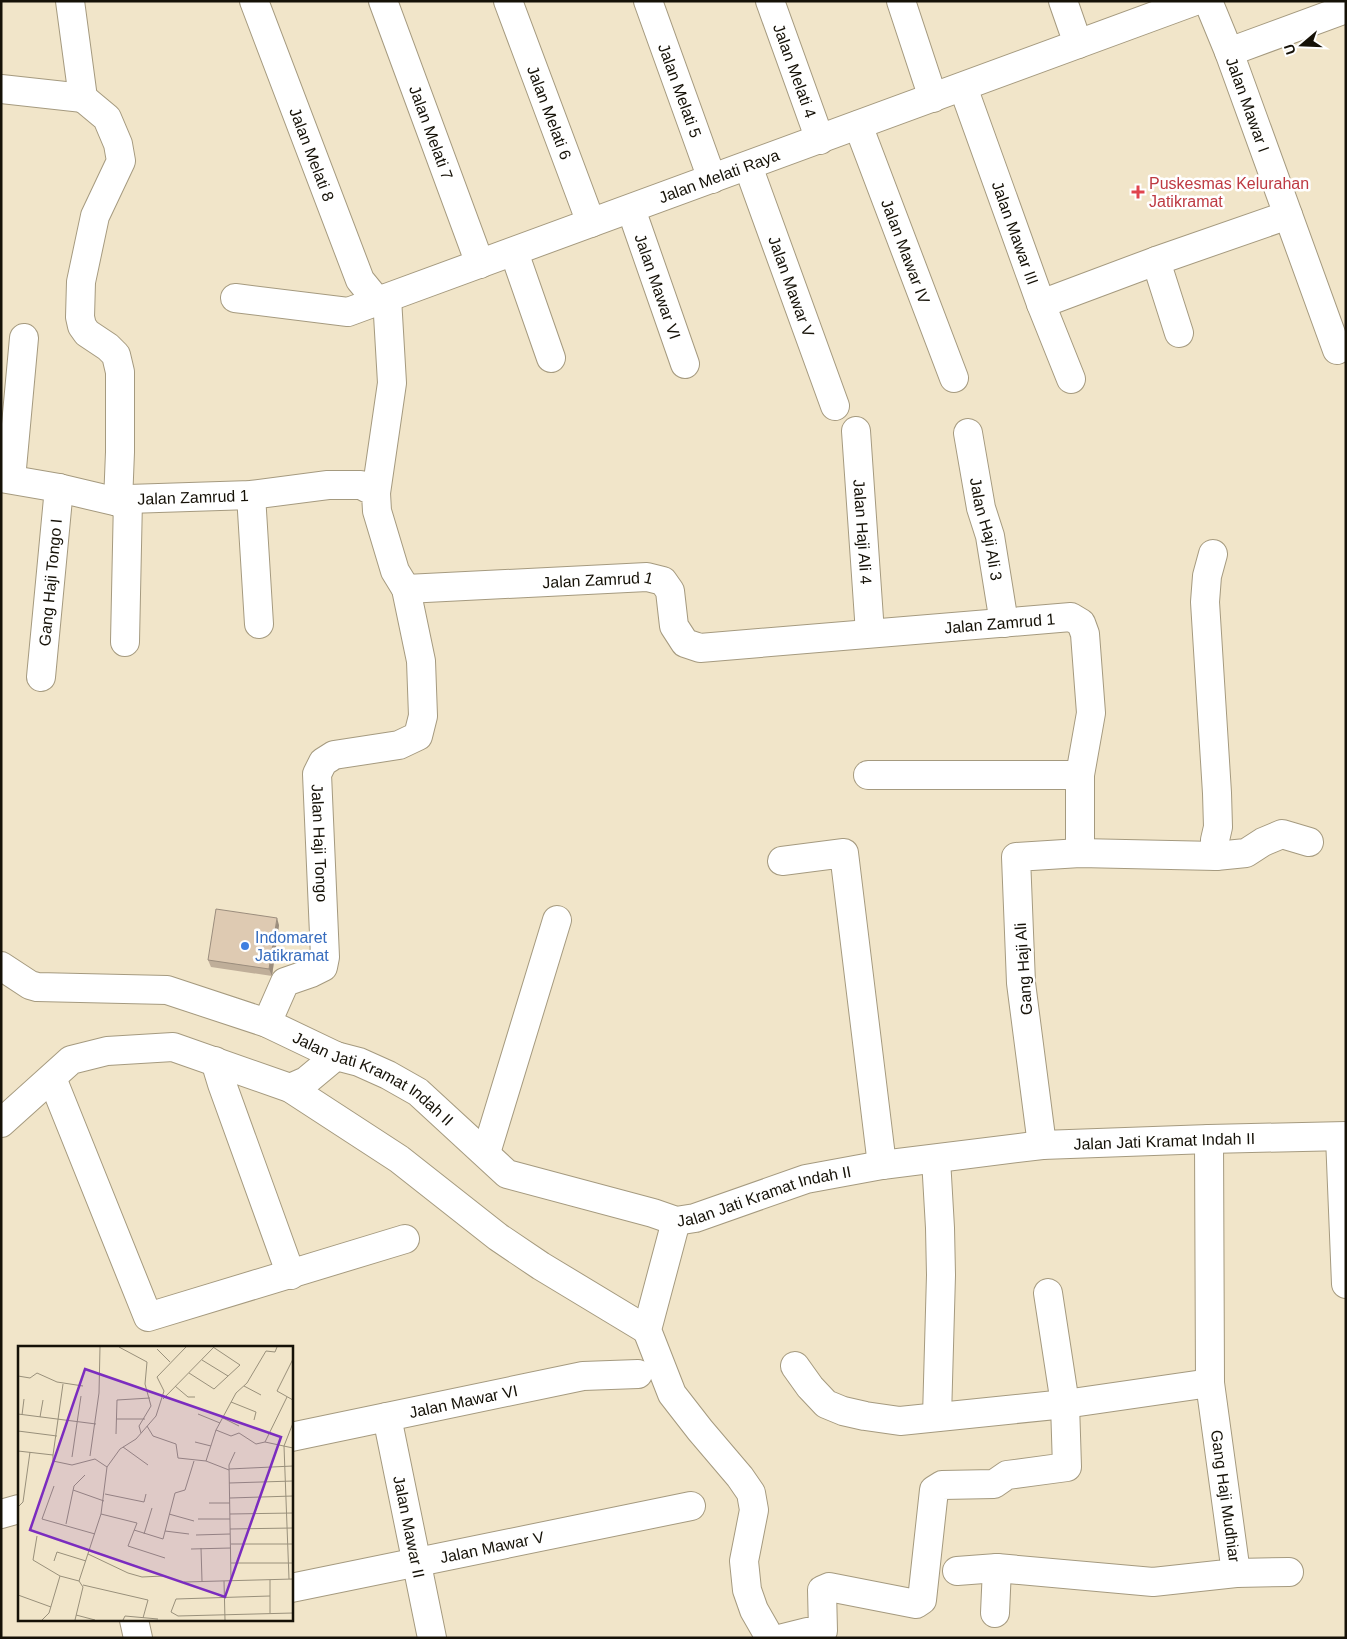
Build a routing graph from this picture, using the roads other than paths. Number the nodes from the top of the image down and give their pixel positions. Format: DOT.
graph roads {
  1 [pos="70,1"];
  2 [pos="254,1"];
  3 [pos="383,1"];
  4 [pos="508,1"];
  5 [pos="648,1"];
  6 [pos="770,1"];
  7 [pos="901,1"];
  8 [pos="1063,1"];
  9 [pos="1196,1"];
  10 [pos="1208,1"];
  11 [pos="1346,9"];
  12 [pos="1078,44"];
  13 [pos="1229,52"];
  14 [pos="963,86"];
  15 [pos="1,89"];
  16 [pos="83,98"];
  17 [pos="934,98"];
  18 [pos="858,125"];
  19 [pos="820,140"];
  20 [pos="748,166"];
  21 [pos="712,179"];
  22 [pos="630,209"];
  23 [pos="1288,215"];
  24 [pos="591,223"];
  25 [pos="514,252"];
  26 [pos="1156,261"];
  27 [pos="480,264"];
  28 [pos="235,298"];
  29 [pos="382,300"];
  30 [pos="1041,304"];
  31 [pos="1180,332"];
  32 [pos="24,338"];
  33 [pos="1337,350"];
  34 [pos="551,358"];
  35 [pos="685,364"];
  36 [pos="954,378"];
  37 [pos="1071,378"];
  38 [pos="835,406"];
  39 [pos="856,431"];
  40 [pos="968,433"];
  41 [pos="6,478"];
  42 [pos="59,488"];
  43 [pos="376,493"];
  44 [pos="251,495"];
  45 [pos="123,501"];
  46 [pos="1212,554"];
  47 [pos="406,589"];
  48 [pos="1004,623"];
  49 [pos="259,624"];
  50 [pos="870,633"];
  51 [pos="125,642"];
  52 [pos="41,677"];
  53 [pos="868,775"];
  54 [pos="1080,775"];
  55 [pos="1309,842"];
  56 [pos="1080,854"];
  57 [pos="1216,856"];
  58 [pos="782,861"];
  59 [pos="557,920"];
  60 [pos="1,966"];
  61 [pos="30,985"];
  62 [pos="1,987"];
  63 [pos="267,1023"];
  64 [pos="336,1056"];
  65 [pos="215,1061"];
  66 [pos="52,1078"];
  67 [pos="290,1088"];
  68 [pos="1,1123"];
  69 [pos="1343,1136"];
  70 [pos="1209,1139"];
  71 [pos="1042,1145"];
  72 [pos="486,1153"];
  73 [pos="936,1159"];
  74 [pos="882,1165"];
  75 [pos="676,1221"];
  76 [pos="405,1239"];
  77 [pos="291,1275"];
  78 [pos="1346,1284"];
  79 [pos="1048,1293"];
  80 [pos="647,1330"];
  81 [pos="795,1366"];
  82 [pos="638,1374"];
  83 [pos="1210,1383"];
  84 [pos="1065,1404"];
  85 [pos="387,1417"];
  86 [pos="936,1417"];
  87 [pos="292,1437"];
  88 [pos="691,1506"];
  89 [pos="18,1509"];
  90 [pos="1,1514"];
  91 [pos="416,1562"];
  92 [pos="997,1568"];
  93 [pos="957,1571"];
  94 [pos="1289,1572"];
  95 [pos="1236,1573"];
  96 [pos="292,1588"];
  97 [pos="995,1613"];
  98 [pos="134,1622"];
  99 [pos="138,1638"];
  100 [pos="432,1638"];
  101 [pos="770,1638"];
  102 [pos="783,1638"];
  1 -- 16 [label="street"];
  2 -- 29 [label="street, Jalan Melati 8"];
  3 -- 27 [label="street, Jalan Melati 7"];
  4 -- 24 [label="street, Jalan Melati 6"];
  5 -- 21 [label="street, Jalan Melati 5"];
  6 -- 19 [label="street, Jalan Melati 4"];
  7 -- 17 [label="street"];
  8 -- 12 [label="street"];
  9 -- 12 [label="street, Jalan Melati Raya"];
  10 -- 13 [label="street, Jalan Mawar I"];
  11 -- 13 [label="street"];
  12 -- 14 [label="street, Jalan Melati Raya"];
  13 -- 23 [label="street, Jalan Mawar I"];
  14 -- 17 [label="street, Jalan Melati Raya"];
  14 -- 30 [label="street, Jalan Mawar III"];
  15 -- 16 [label="street"];
  16 -- 45 [label="street"];
  17 -- 18 [label="street, Jalan Melati Raya"];
  18 -- 19 [label="street, Jalan Melati Raya"];
  18 -- 36 [label="street, Jalan Mawar IV"];
  19 -- 20 [label="street, Jalan Melati Raya"];
  20 -- 21 [label="street, Jalan Melati Raya"];
  20 -- 38 [label="street, Jalan Mawar V"];
  21 -- 22 [label="street, Jalan Melati Raya"];
  22 -- 24 [label="street, Jalan Melati Raya"];
  22 -- 35 [label="street, Jalan Mawar VI"];
  23 -- 26 [label="street"];
  23 -- 33 [label="street, Jalan Mawar I"];
  24 -- 25 [label="street, Jalan Melati Raya"];
  25 -- 27 [label="street, Jalan Melati Raya"];
  25 -- 34 [label="street"];
  26 -- 30 [label="street"];
  26 -- 31 [label="street"];
  27 -- 29 [label="street, Jalan Melati Raya"];
  28 -- 29 [label="street, Jalan Melati Raya"];
  29 -- 43 [label="street"];
  30 -- 37 [label="street, Jalan Mawar III"];
  32 -- 41 [label="street"];
  39 -- 50 [label="street, Jalan Haji Ali 4"];
  40 -- 48 [label="street, Jalan Haji Ali 3"];
  41 -- 42 [label="street, Jalan Zamrud 1"];
  42 -- 45 [label="street, Jalan Zamrud 1"];
  42 -- 52 [label="street, Gang Haji Tongo I"];
  43 -- 44 [label="street, Jalan Zamrud 1"];
  43 -- 47 [label="street"];
  44 -- 45 [label="street, Jalan Zamrud 1"];
  44 -- 49 [label="street"];
  45 -- 51 [label="street"];
  46 -- 57 [label="street"];
  47 -- 50 [label="street, Jalan Zamrud 1"];
  47 -- 63 [label="street, Jalan Haji Tongo"];
  48 -- 50 [label="street, Jalan Zamrud 1"];
  48 -- 54 [label="street, Jalan Zamrud 1"];
  53 -- 54 [label="street"];
  54 -- 56 [label="street, Jalan Zamrud 1"];
  55 -- 57 [label="street"];
  56 -- 57 [label="street"];
  56 -- 71 [label="street, Gang Haji Ali"];
  58 -- 74 [label="street"];
  59 -- 72 [label="street"];
  60 -- 61 [label="street"];
  61 -- 62 [label="street, Jalan Jati Kramat Indah II"];
  61 -- 63 [label="street, Jalan Jati Kramat Indah II"];
  63 -- 64 [label="street, Jalan Jati Kramat Indah II"];
  64 -- 67 [label="street"];
  64 -- 72 [label="street, Jalan Jati Kramat Indah II"];
  65 -- 66 [label="street"];
  65 -- 67 [label="street"];
  65 -- 77 [label="street"];
  66 -- 68 [label="street"];
  66 -- 77 [label="street"];
  67 -- 80 [label="street"];
  69 -- 70 [label="street, Jalan Jati Kramat Indah II"];
  69 -- 78 [label="street"];
  70 -- 71 [label="street, Jalan Jati Kramat Indah II"];
  70 -- 83 [label="street, Gang Haji Mudhiar"];
  71 -- 73 [label="street, Jalan Jati Kramat Indah II"];
  72 -- 75 [label="street, Jalan Jati Kramat Indah II"];
  73 -- 74 [label="street, Jalan Jati Kramat Indah II"];
  73 -- 86 [label="street"];
  74 -- 75 [label="street, Jalan Jati Kramat Indah II"];
  75 -- 80 [label="street"];
  76 -- 77 [label="street"];
  79 -- 84 [label="street"];
  80 -- 101 [label="street"];
  81 -- 86 [label="street"];
  82 -- 85 [label="street, Jalan Mawar VI"];
  83 -- 84 [label="street"];
  83 -- 95 [label="street, Gang Haji Mudhiar"];
  84 -- 86 [label="street"];
  84 -- 102 [label="street"];
  85 -- 87 [label="street, Jalan Mawar VI"];
  85 -- 91 [label="street, Jalan Mawar II"];
  88 -- 91 [label="street, Jalan Mawar V"];
  89 -- 90 [label="street"];
  91 -- 96 [label="street, Jalan Mawar V"];
  91 -- 100 [label="street, Jalan Mawar II"];
  92 -- 93 [label="street, Gang Haji Mudhiar"];
  92 -- 95 [label="street, Gang Haji Mudhiar"];
  92 -- 97 [label="street"];
  94 -- 95 [label="street"];
  98 -- 99 [label="street"];
}
